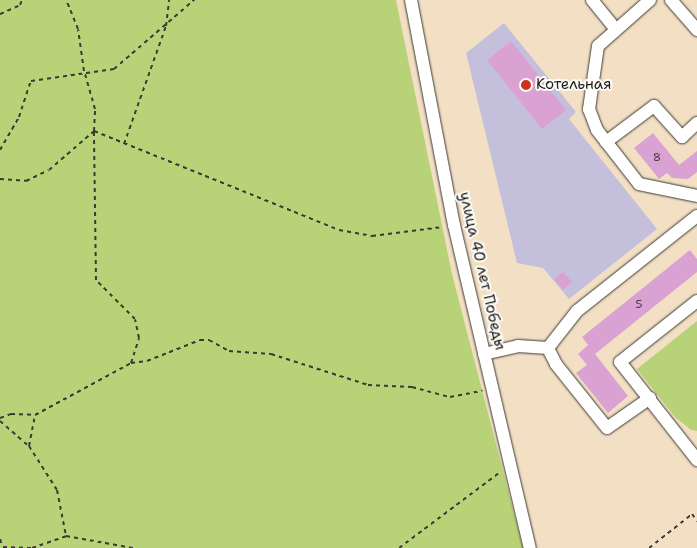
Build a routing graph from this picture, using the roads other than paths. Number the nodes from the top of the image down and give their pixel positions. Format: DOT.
graph roads {
  1 [pos="411,0"];
  2 [pos="592,0"];
  3 [pos="650,0"];
  4 [pos="671,0"];
  5 [pos="616,30"];
  6 [pos="697,30"];
  7 [pos="697,123"];
  8 [pos="606,142"];
  9 [pos="697,196"];
  10 [pos="697,216"];
  11 [pos="697,301"];
  12 [pos="548,348"];
  13 [pos="484,354"];
  14 [pos="650,398"];
  15 [pos="697,460"];
  16 [pos="530,548"];
  1 -- 13 [label="street, улица 40 лет Победы"];
  2 -- 5 [label="street"];
  3 -- 5 [label="street"];
  4 -- 6 [label="street"];
  5 -- 8 [label="street"];
  7 -- 8 [label="street"];
  8 -- 9 [label="street"];
  10 -- 12 [label="street"];
  11 -- 14 [label="street"];
  12 -- 13 [label="street"];
  12 -- 14 [label="street"];
  13 -- 16 [label="street, улица 40 лет Победы"];
  14 -- 15 [label="street"];
}
